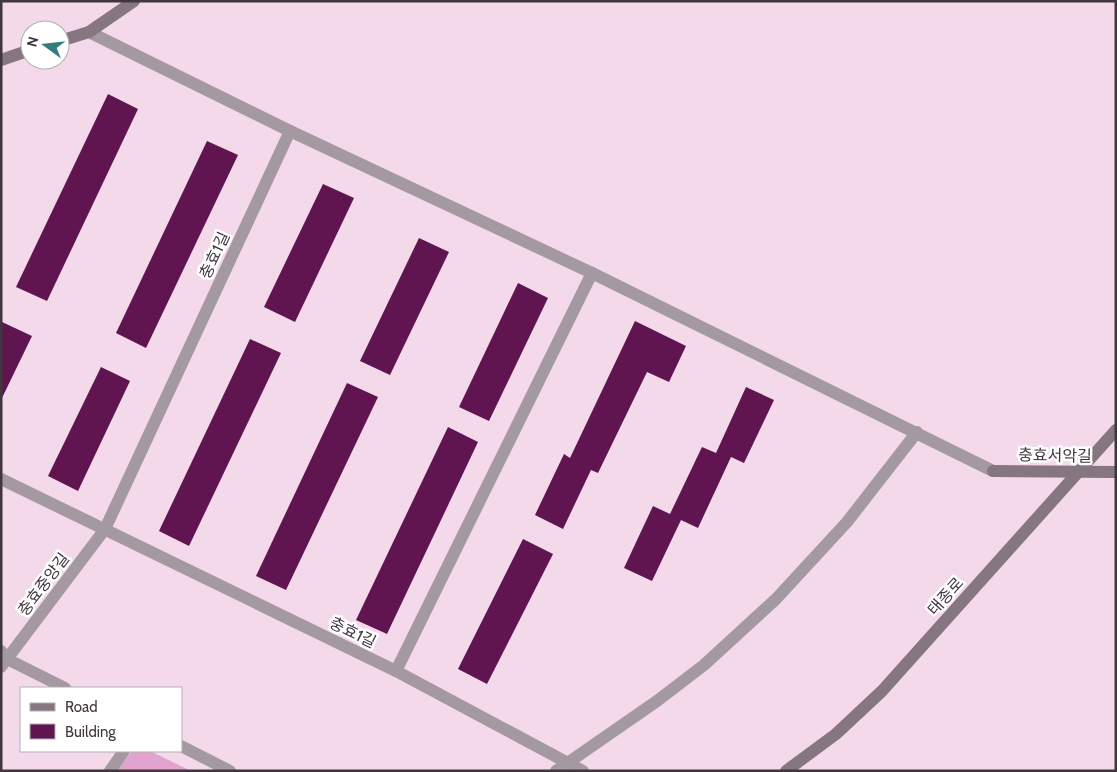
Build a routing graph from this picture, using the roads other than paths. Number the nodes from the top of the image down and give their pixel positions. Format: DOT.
graph roads {
  1 [pos="134,1"];
  2 [pos="88,32"];
  3 [pos="70,38"];
  4 [pos="20,53"];
  5 [pos="1,60"];
  6 [pos="290,130"];
  7 [pos="592,273"];
  8 [pos="1116,430"];
  9 [pos="917,432"];
  10 [pos="1116,472"];
  11 [pos="1,479"];
  12 [pos="105,529"];
  13 [pos="3,659"];
  14 [pos="396,671"];
  15 [pos="63,687"];
  16 [pos="182,747"];
  17 [pos="123,752"];
  18 [pos="568,762"];
  19 [pos="110,771"];
  20 [pos="230,771"];
  21 [pos="556,771"];
  22 [pos="583,771"];
  23 [pos="786,771"];
  1 -- 2 [label="street"];
  2 -- 3 [label="street"];
  2 -- 6 [label="street"];
  4 -- 5 [label="street"];
  6 -- 7 [label="street"];
  6 -- 12 [label="street, 충효1길"];
  7 -- 9 [label="street"];
  7 -- 14 [label="street"];
  8 -- 23 [label="street, 태종로"];
  9 -- 10 [label="street, 충효서악길"];
  9 -- 18 [label="street"];
  11 -- 12 [label="street, 충효1길"];
  12 -- 13 [label="street, 충효중앙길"];
  12 -- 14 [label="street, 충효1길"];
  13 -- 15 [label="street"];
  14 -- 18 [label="street, 충효1길"];
  16 -- 20 [label="street"];
  17 -- 19 [label="street"];
  18 -- 21 [label="street"];
  18 -- 22 [label="street, 충효1길"];
}
